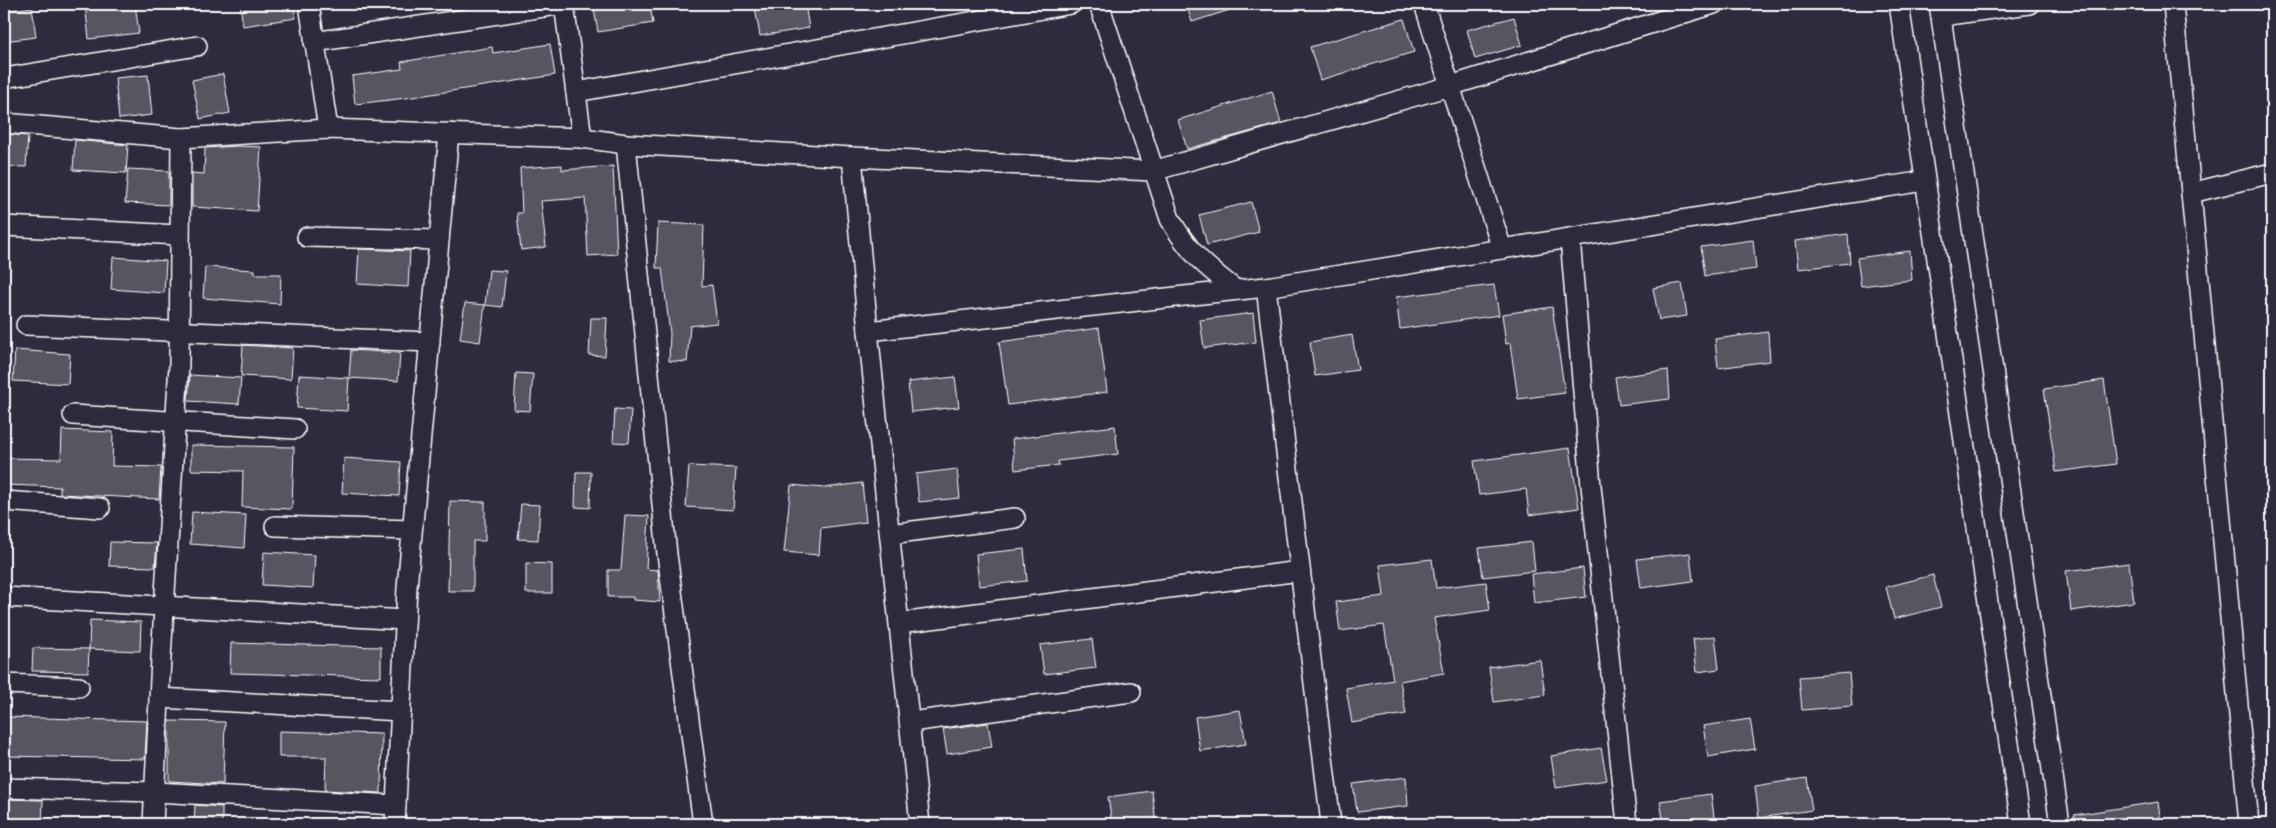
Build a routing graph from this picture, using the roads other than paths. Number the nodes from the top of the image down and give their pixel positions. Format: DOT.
graph roads {
  1 [pos="309,4"];
  2 [pos="564,4"];
  3 [pos="1071,4"];
  4 [pos="1099,4"];
  5 [pos="1714,4"];
  6 [pos="1899,4"];
  7 [pos="2029,4"];
  8 [pos="2174,4"];
  9 [pos="1427,5"];
  10 [pos="1940,10"];
  11 [pos="314,42"];
  12 [pos="197,46"];
  13 [pos="4,78"];
  14 [pos="1450,86"];
  15 [pos="576,92"];
  16 [pos="4,123"];
  17 [pos="328,129"];
  18 [pos="448,133"];
  19 [pos="181,138"];
  20 [pos="582,138"];
  21 [pos="626,144"];
  22 [pos="852,157"];
  23 [pos="1153,171"];
  24 [pos="2272,173"];
  25 [pos="1924,181"];
  26 [pos="2191,193"];
  27 [pos="4,226"];
  28 [pos="179,235"];
  29 [pos="307,237"];
  30 [pos="1570,238"];
  31 [pos="439,240"];
  32 [pos="1502,249"];
  33 [pos="1266,287"];
  34 [pos="1236,290"];
  35 [pos="26,325"];
  36 [pos="178,330"];
  37 [pos="868,331"];
  38 [pos="430,342"];
  39 [pos="73,415"];
  40 [pos="175,420"];
  41 [pos="295,429"];
  42 [pos="4,501"];
  43 [pos="100,508"];
  44 [pos="1015,518"];
  45 [pos="275,526"];
  46 [pos="412,530"];
  47 [pos="890,534"];
  48 [pos="1300,571"];
  49 [pos="4,597"];
  50 [pos="165,606"];
  51 [pos="405,620"];
  52 [pos="900,623"];
  53 [pos="4,684"];
  54 [pos="79,687"];
  55 [pos="1131,692"];
  56 [pos="159,698"];
  57 [pos="401,711"];
  58 [pos="910,722"];
  59 [pos="4,788"];
  60 [pos="155,792"];
  61 [pos="396,805"];
  62 [pos="153,824"];
  63 [pos="395,824"];
  64 [pos="703,824"];
  65 [pos="920,824"];
  66 [pos="1331,824"];
  67 [pos="1627,824"];
  68 [pos="2021,824"];
  69 [pos="2060,824"];
  70 [pos="2249,824"];
  1 -- 11 [label="street"];
  2 -- 11 [label="street"];
  2 -- 15 [label="street"];
  3 -- 15 [label="street"];
  4 -- 23 [label="street"];
  5 -- 14 [label="street"];
  6 -- 25 [label="street"];
  7 -- 10 [label="street"];
  8 -- 26 [label="street"];
  9 -- 14 [label="street"];
  10 -- 69 [label="street"];
  11 -- 17 [label="street"];
  12 -- 13 [label="street"];
  14 -- 23 [label="street"];
  14 -- 32 [label="street"];
  15 -- 20 [label="street"];
  16 -- 19 [label="street"];
  17 -- 18 [label="street"];
  17 -- 19 [label="street"];
  18 -- 20 [label="street"];
  18 -- 31 [label="street"];
  19 -- 28 [label="street"];
  20 -- 21 [label="street"];
  21 -- 22 [label="street"];
  21 -- 64 [label="street"];
  22 -- 23 [label="street"];
  22 -- 37 [label="street"];
  23 -- 34 [label="street"];
  24 -- 26 [label="street"];
  25 -- 30 [label="street"];
  25 -- 68 [label="street"];
  26 -- 70 [label="street"];
  27 -- 28 [label="street"];
  28 -- 36 [label="street"];
  29 -- 31 [label="street"];
  30 -- 32 [label="street"];
  30 -- 67 [label="street"];
  31 -- 38 [label="street"];
  32 -- 33 [label="street"];
  33 -- 34 [label="street"];
  33 -- 48 [label="street"];
  34 -- 37 [label="street"];
  35 -- 36 [label="street"];
  36 -- 38 [label="street"];
  36 -- 40 [label="street"];
  37 -- 47 [label="street"];
  38 -- 46 [label="street"];
  39 -- 40 [label="street"];
  40 -- 41 [label="street"];
  40 -- 50 [label="street"];
  42 -- 43 [label="street"];
  44 -- 47 [label="street"];
  45 -- 46 [label="street"];
  46 -- 51 [label="street"];
  47 -- 52 [label="street"];
  48 -- 52 [label="street"];
  48 -- 66 [label="street"];
  49 -- 50 [label="street"];
  50 -- 51 [label="street"];
  50 -- 56 [label="street"];
  51 -- 57 [label="street"];
  52 -- 58 [label="street"];
  53 -- 54 [label="street"];
  55 -- 58 [label="street"];
  56 -- 57 [label="street"];
  56 -- 60 [label="street"];
  57 -- 61 [label="street"];
  58 -- 65 [label="street"];
  59 -- 60 [label="street"];
  60 -- 61 [label="street"];
  60 -- 62 [label="street"];
  61 -- 63 [label="street"];
}
